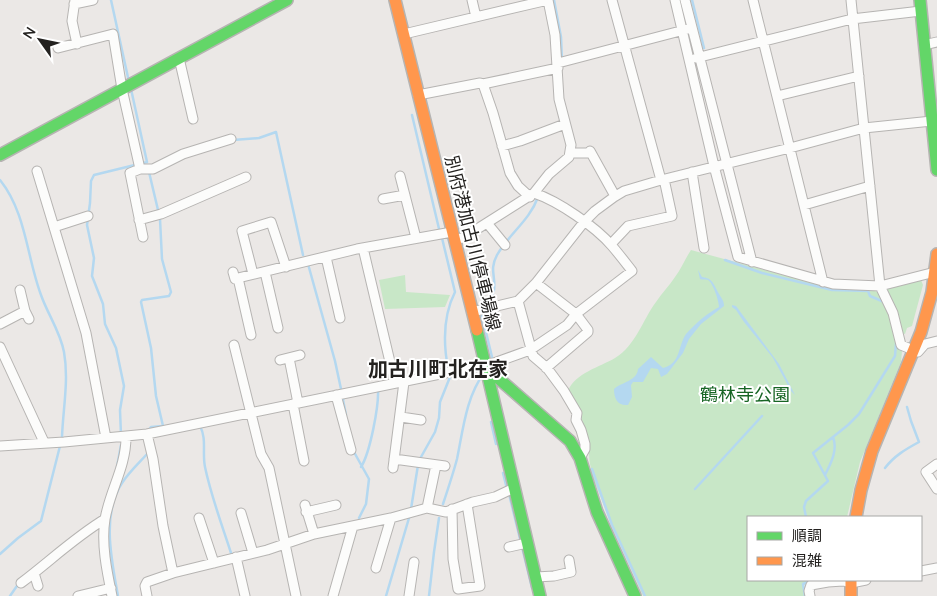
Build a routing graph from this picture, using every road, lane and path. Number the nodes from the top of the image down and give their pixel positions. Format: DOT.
graph roads {
  1 [pos="93,0"];
  2 [pos="288,0"];
  3 [pos="395,0"];
  4 [pos="472,0"];
  5 [pos="612,0"];
  6 [pos="674,0"];
  7 [pos="686,0"];
  8 [pos="753,0"];
  9 [pos="851,0"];
  10 [pos="74,2"];
  11 [pos="920,5"];
  12 [pos="476,17"];
  13 [pos="852,19"];
  14 [pos="692,28"];
  15 [pos="682,30"];
  16 [pos="404,34"];
  17 [pos="764,42"];
  18 [pos="937,42"];
  19 [pos="77,44"];
  20 [pos="924,44"];
  21 [pos="623,46"];
  22 [pos="58,48"];
  23 [pos="700,57"];
  24 [pos="179,58"];
  25 [pos="689,60"];
  26 [pos="558,65"];
  27 [pos="859,76"];
  28 [pos="483,84"];
  29 [pos="122,89"];
  30 [pos="418,95"];
  31 [pos="777,96"];
  32 [pos="193,119"];
  33 [pos="932,121"];
  34 [pos="565,124"];
  35 [pos="861,128"];
  36 [pos="230,139"];
  37 [pos="936,142"];
  38 [pos="502,146"];
  39 [pos="790,148"];
  40 [pos="570,153"];
  41 [pos="0,155"];
  42 [pos="727,163"];
  43 [pos="714,166"];
  44 [pos="140,169"];
  45 [pos="937,170"];
  46 [pos="37,171"];
  47 [pos="692,172"];
  48 [pos="400,176"];
  49 [pos="246,177"];
  50 [pos="663,179"];
  51 [pos="867,187"];
  52 [pos="405,195"];
  53 [pos="532,195"];
  54 [pos="615,196"];
  55 [pos="383,200"];
  56 [pos="804,205"];
  57 [pos="88,216"];
  58 [pos="139,220"];
  59 [pos="584,222"];
  60 [pos="487,223"];
  61 [pos="54,226"];
  62 [pos="453,236"];
  63 [pos="143,237"];
  64 [pos="416,238"];
  65 [pos="611,244"];
  66 [pos="505,245"];
  67 [pos="363,248"];
  68 [pos="704,248"];
  69 [pos="937,254"];
  70 [pos="326,257"];
  71 [pos="752,262"];
  72 [pos="286,267"];
  73 [pos="265,272"];
  74 [pos="935,272"];
  75 [pos="253,274"];
  76 [pos="823,282"];
  77 [pos="536,283"];
  78 [pos="880,286"];
  79 [pos="20,290"];
  80 [pos="518,301"];
  81 [pos="472,312"];
  82 [pos="576,314"];
  83 [pos="340,318"];
  84 [pos="0,324"];
  85 [pos="278,328"];
  86 [pos="251,335"];
  87 [pos="937,341"];
  88 [pos="234,344"];
  89 [pos="530,350"];
  90 [pos="915,350"];
  91 [pos="1,351"];
  92 [pos="300,355"];
  93 [pos="487,368"];
  94 [pos="546,368"];
  95 [pos="404,382"];
  96 [pos="395,383"];
  97 [pos="336,396"];
  98 [pos="296,403"];
  99 [pos="251,412"];
  100 [pos="401,417"];
  101 [pos="421,420"];
  102 [pos="147,434"];
  103 [pos="126,437"];
  104 [pos="106,438"];
  105 [pos="44,442"];
  106 [pos="0,446"];
  107 [pos="351,450"];
  108 [pos="580,458"];
  109 [pos="304,461"];
  110 [pos="937,464"];
  111 [pos="510,490"];
  112 [pos="937,490"];
  113 [pos="467,504"];
  114 [pos="336,505"];
  115 [pos="427,508"];
  116 [pos="452,509"];
  117 [pos="856,516"];
  118 [pos="246,517"];
  119 [pos="199,518"];
  120 [pos="391,518"];
  121 [pos="105,519"];
  122 [pos="353,526"];
  123 [pos="314,534"];
  124 [pos="286,544"];
  125 [pos="523,544"];
  126 [pos="509,547"];
  127 [pos="254,553"];
  128 [pos="236,557"];
  129 [pos="568,560"];
  130 [pos="414,562"];
  131 [pos="214,563"];
  132 [pos="376,568"];
  133 [pos="937,568"];
  134 [pos="922,571"];
  135 [pos="34,573"];
  136 [pos="173,573"];
  137 [pos="536,577"];
  138 [pos="838,581"];
  139 [pos="851,581"];
  140 [pos="21,583"];
  141 [pos="38,586"];
  142 [pos="111,592"];
  143 [pos="78,596"];
  144 [pos="147,596"];
  145 [pos="244,596"];
  146 [pos="296,596"];
  147 [pos="333,596"];
  148 [pos="409,596"];
  149 [pos="540,596"];
  150 [pos="635,596"];
  151 [pos="810,596"];
  152 [pos="851,596"];
  1 -- 10 [label="street"];
  2 -- 24 [label="street"];
  3 -- 16 [label="street, 別府港加古川停車場線"];
  4 -- 12 [label="street"];
  5 -- 21 [label="street"];
  6 -- 15 [label="street"];
  7 -- 14 [label="street"];
  8 -- 17 [label="street"];
  9 -- 13 [label="street"];
  10 -- 19 [label="street"];
  11 -- 13 [label="street"];
  11 -- 20 [label="street"];
  12 -- 16 [label="street"];
  12 -- 26 [label="street"];
  13 -- 17 [label="street"];
  13 -- 27 [label="street"];
  14 -- 15 [label="street"];
  14 -- 23 [label="street"];
  15 -- 21 [label="street"];
  15 -- 25 [label="street"];
  16 -- 30 [label="street, 別府港加古川停車場線"];
  17 -- 23 [label="street"];
  17 -- 31 [label="street"];
  18 -- 20 [label="street"];
  19 -- 22 [label="street"];
  19 -- 29 [label="street"];
  20 -- 33 [label="street"];
  21 -- 26 [label="street"];
  21 -- 50 [label="street"];
  23 -- 25 [label="street"];
  23 -- 42 [label="street"];
  24 -- 29 [label="street"];
  24 -- 32 [label="street"];
  25 -- 43 [label="street"];
  26 -- 28 [label="street"];
  26 -- 34 [label="street"];
  27 -- 31 [label="street"];
  27 -- 35 [label="street"];
  28 -- 30 [label="street"];
  28 -- 38 [label="street"];
  29 -- 41 [label="street"];
  29 -- 44 [label="street"];
  30 -- 62 [label="street, 別府港加古川停車場線"];
  31 -- 39 [label="street"];
  33 -- 35 [label="street"];
  33 -- 37 [label="street"];
  34 -- 38 [label="street"];
  34 -- 40 [label="street"];
  35 -- 39 [label="street"];
  35 -- 51 [label="street"];
  36 -- 44 [label="street"];
  37 -- 45 [label="street"];
  38 -- 53 [label="street"];
  39 -- 42 [label="street"];
  39 -- 56 [label="street"];
  40 -- 53 [label="street"];
  40 -- 54 [label="street"];
  42 -- 43 [label="street"];
  42 -- 71 [label="street"];
  43 -- 47 [label="street"];
  43 -- 71 [label="street"];
  44 -- 58 [label="street"];
  46 -- 61 [label="street"];
  47 -- 50 [label="street"];
  47 -- 68 [label="street"];
  48 -- 52 [label="street"];
  49 -- 58 [label="street"];
  50 -- 54 [label="street"];
  50 -- 65 [label="street"];
  51 -- 56 [label="street"];
  51 -- 78 [label="street"];
  52 -- 55 [label="street"];
  52 -- 64 [label="street"];
  53 -- 59 [label="street"];
  53 -- 60 [label="street"];
  54 -- 59 [label="street"];
  56 -- 76 [label="street"];
  57 -- 61 [label="street"];
  58 -- 63 [label="street"];
  59 -- 65 [label="street"];
  59 -- 77 [label="street"];
  60 -- 62 [label="street"];
  60 -- 66 [label="street"];
  61 -- 104 [label="street"];
  62 -- 64 [label="street"];
  62 -- 81 [label="street, 別府港加古川停車場線"];
  64 -- 67 [label="street"];
  65 -- 82 [label="street"];
  67 -- 70 [label="street"];
  67 -- 96 [label="street"];
  69 -- 74 [label="street"];
  70 -- 72 [label="street"];
  70 -- 83 [label="street"];
  71 -- 76 [label="street"];
  72 -- 73 [label="street"];
  72 -- 75 [label="street"];
  73 -- 75 [label="street"];
  73 -- 85 [label="street"];
  74 -- 78 [label="street"];
  74 -- 90 [label="street"];
  75 -- 86 [label="street"];
  76 -- 78 [label="street"];
  77 -- 80 [label="street"];
  77 -- 82 [label="street"];
  78 -- 90 [label="street"];
  79 -- 84 [label="street"];
  80 -- 81 [label="street"];
  80 -- 89 [label="street"];
  81 -- 93 [label="street, 別府港加古川停車場線"];
  82 -- 89 [label="street"];
  82 -- 94 [label="street"];
  87 -- 90 [label="street"];
  88 -- 99 [label="street"];
  89 -- 93 [label="street"];
  89 -- 94 [label="street"];
  90 -- 117 [label="street"];
  91 -- 105 [label="street"];
  92 -- 98 [label="street"];
  93 -- 95 [label="street"];
  93 -- 108 [label="street"];
  93 -- 111 [label="street, 別府港加古川停車場線"];
  94 -- 108 [label="street"];
  95 -- 96 [label="street"];
  95 -- 100 [label="street"];
  96 -- 97 [label="street"];
  97 -- 98 [label="street"];
  97 -- 107 [label="street"];
  98 -- 99 [label="street"];
  98 -- 109 [label="street"];
  99 -- 102 [label="street"];
  99 -- 124 [label="street"];
  100 -- 101 [label="street"];
  100 -- 115 [label="street"];
  102 -- 103 [label="street"];
  102 -- 136 [label="street"];
  103 -- 104 [label="street"];
  103 -- 121 [label="street"];
  104 -- 105 [label="street"];
  105 -- 106 [label="street"];
  108 -- 150 [label="street"];
  110 -- 112 [label="street"];
  111 -- 113 [label="street"];
  111 -- 125 [label="street, 別府港加古川停車場線"];
  113 -- 116 [label="street"];
  113 -- 116 [label="street"];
  114 -- 123 [label="street"];
  115 -- 116 [label="street"];
  115 -- 120 [label="street"];
  118 -- 127 [label="street"];
  119 -- 131 [label="street"];
  120 -- 122 [label="street"];
  120 -- 132 [label="street"];
  121 -- 135 [label="street"];
  121 -- 142 [label="street"];
  122 -- 123 [label="street"];
  122 -- 147 [label="street"];
  123 -- 124 [label="street"];
  124 -- 127 [label="street"];
  124 -- 146 [label="street"];
  125 -- 126 [label="street"];
  125 -- 137 [label="street, 別府港加古川停車場線"];
  127 -- 128 [label="street"];
  128 -- 131 [label="street"];
  128 -- 145 [label="street"];
  129 -- 137 [label="street"];
  130 -- 148 [label="street"];
  131 -- 136 [label="street"];
  133 -- 134 [label="street"];
  135 -- 140 [label="street"];
  135 -- 141 [label="street"];
  136 -- 144 [label="street"];
  137 -- 149 [label="street, 別府港加古川停車場線"];
  138 -- 151 [label="street"];
  139 -- 152 [label="street"];
  142 -- 143 [label="street"];
}
